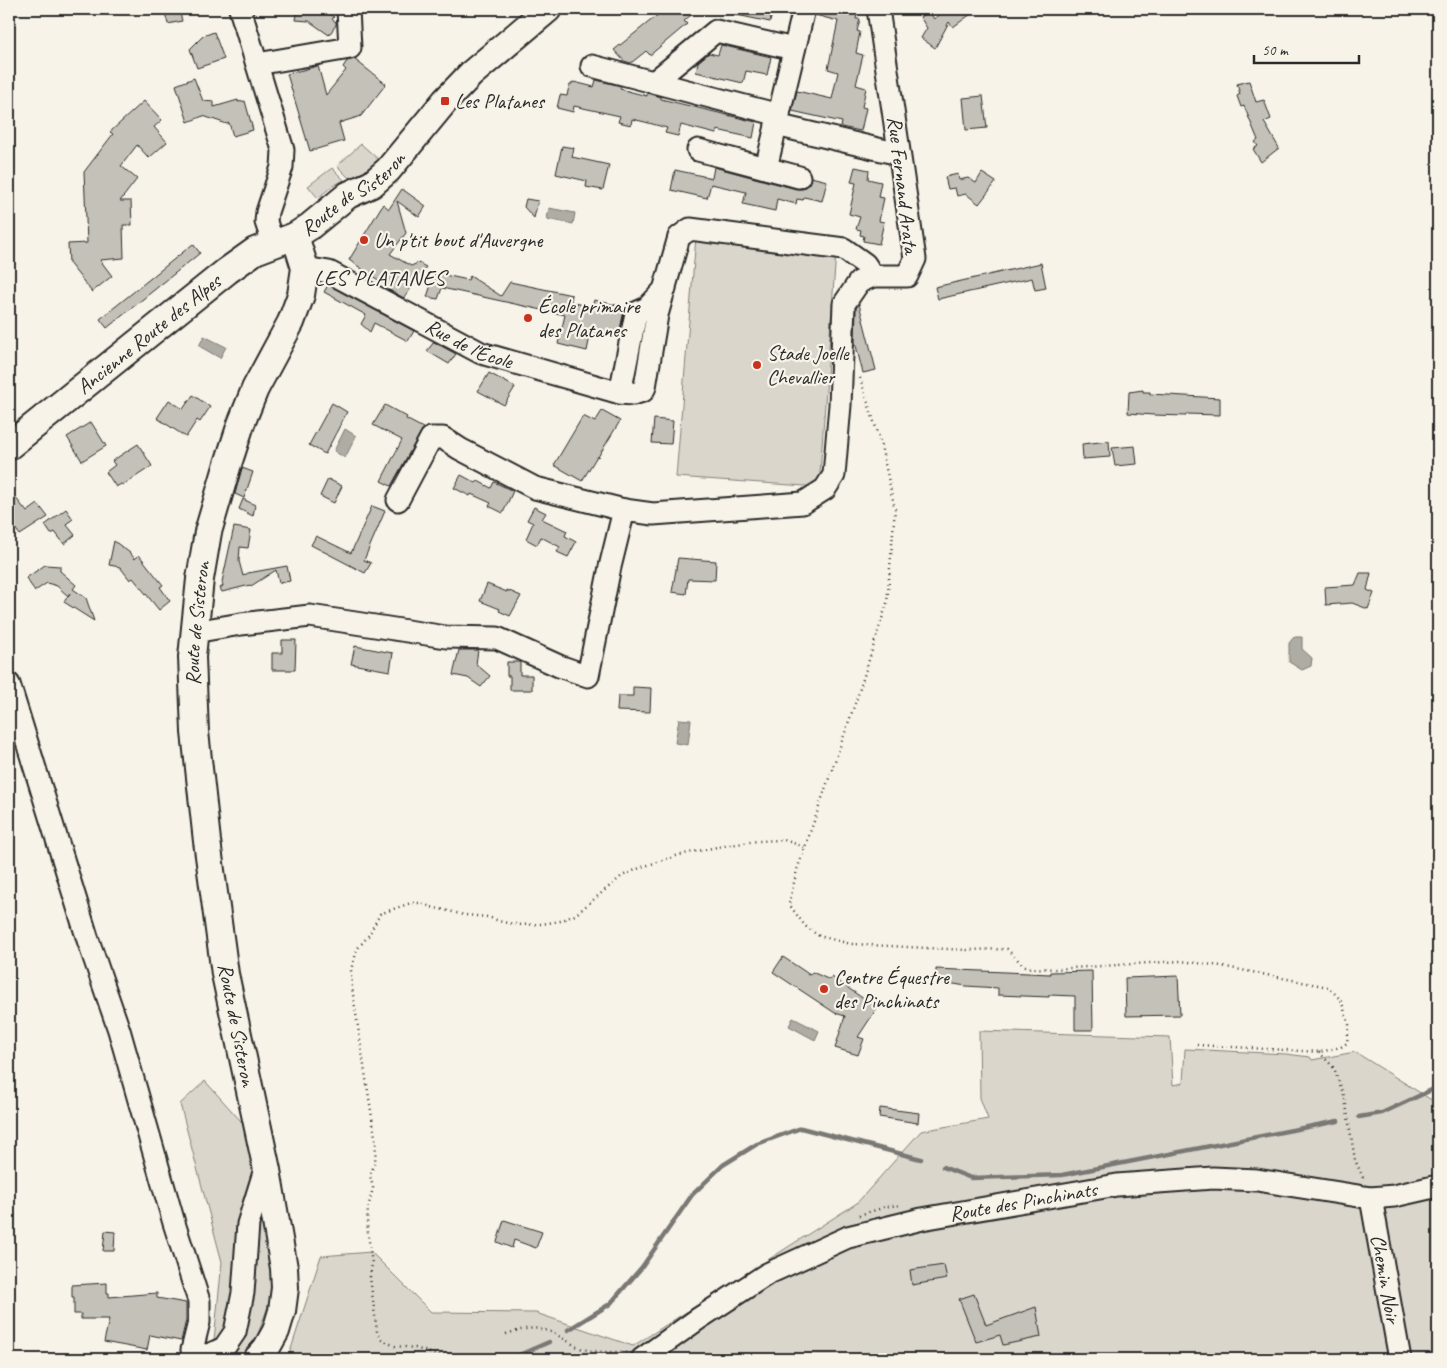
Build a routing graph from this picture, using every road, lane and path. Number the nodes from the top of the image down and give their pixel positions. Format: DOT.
graph roads {
  1 [pos="240,9"];
  2 [pos="348,9"];
  3 [pos="548,9"];
  4 [pos="804,9"];
  5 [pos="878,9"];
  6 [pos="794,50"];
  7 [pos="257,64"];
  8 [pos="592,66"];
  9 [pos="654,82"];
  10 [pos="778,120"];
  11 [pos="698,150"];
  12 [pos="900,154"];
  13 [pos="766,168"];
  14 [pos="799,177"];
  15 [pos="286,239"];
  16 [pos="305,268"];
  17 [pos="873,276"];
  18 [pos="666,288"];
  19 [pos="858,374"];
  20 [pos="620,393"];
  21 [pos="9,446"];
  22 [pos="398,500"];
  23 [pos="624,510"];
  24 [pos="194,632"];
  25 [pos="9,684"];
  26 [pos="805,847"];
  27 [pos="1197,1045"];
  28 [pos="1320,1052"];
  29 [pos="266,1166"];
  30 [pos="1438,1186"];
  31 [pos="1371,1198"];
  32 [pos="257,1359"];
  33 [pos="449,1359"];
  34 [pos="642,1359"];
  35 [pos="1400,1359"];
  1 -- 7 [label="street"];
  2 -- 7 [label="street"];
  3 -- 15 [label="main road, Route de Sisteron"];
  4 -- 6 [label="street"];
  5 -- 12 [label="street, Rue Fernand Arata"];
  6 -- 9 [label="street"];
  6 -- 10 [label="street"];
  7 -- 15 [label="street"];
  8 -- 9 [label="street"];
  9 -- 10 [label="street"];
  10 -- 12 [label="street"];
  10 -- 13 [label="street"];
  11 -- 13 [label="street"];
  12 -- 17 [label="street, Rue Fernand Arata"];
  13 -- 14 [label="street"];
  15 -- 16 [label="main road, Route de Sisteron"];
  15 -- 21 [label="main road, Ancienne Route des Alpes"];
  16 -- 20 [label="street, Rue de l'École"];
  16 -- 24 [label="main road, Route de Sisteron"];
  17 -- 18 [label="street"];
  17 -- 23 [label="street"];
  18 -- 20 [label="street"];
  18 -- 20 [label="street, Rue de l'École"];
  19 -- 26 [label="path"];
  22 -- 23 [label="street"];
  23 -- 24 [label="street"];
  24 -- 29 [label="main road, Route de Sisteron"];
  25 -- 29 [label="street"];
  26 -- 28 [label="path"];
  26 -- 33 [label="path"];
  27 -- 28 [label="path"];
  28 -- 31 [label="path"];
  29 -- 32 [label="main road, Route de Sisteron"];
  30 -- 31 [label="street, Route des Pinchinats"];
  31 -- 34 [label="street, Route des Pinchinats"];
  31 -- 35 [label="street, Chemin Noir"];
}
